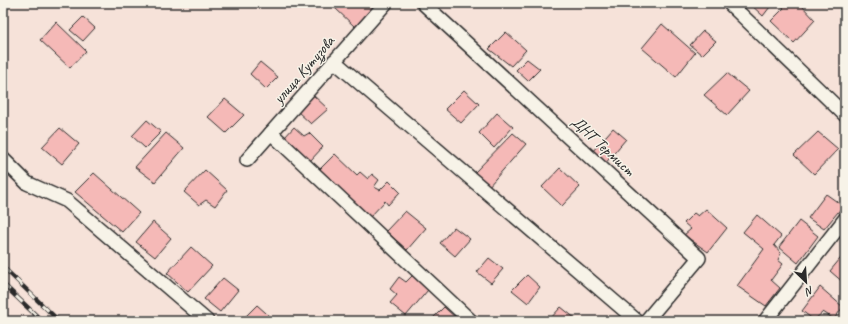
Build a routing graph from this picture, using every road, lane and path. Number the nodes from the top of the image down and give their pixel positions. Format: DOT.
graph roads {
  1 [pos="386,3"];
  2 [pos="423,3"];
  3 [pos="729,3"];
  4 [pos="334,61"];
  5 [pos="845,115"];
  6 [pos="271,133"];
  7 [pos="3,159"];
  8 [pos="247,160"];
  9 [pos="845,219"];
  10 [pos="207,321"];
  11 [pos="471,321"];
  12 [pos="637,321"];
  13 [pos="646,321"];
  14 [pos="765,321"];
  1 -- 4 [label="street, улица Кутузова"];
  2 -- 13 [label="street, ДНТ Термист"];
  3 -- 5 [label="street"];
  4 -- 6 [label="street, улица Кутузова"];
  4 -- 12 [label="street"];
  6 -- 8 [label="street, улица Кутузова"];
  6 -- 11 [label="street"];
  7 -- 10 [label="street"];
  9 -- 14 [label="street"];
}
